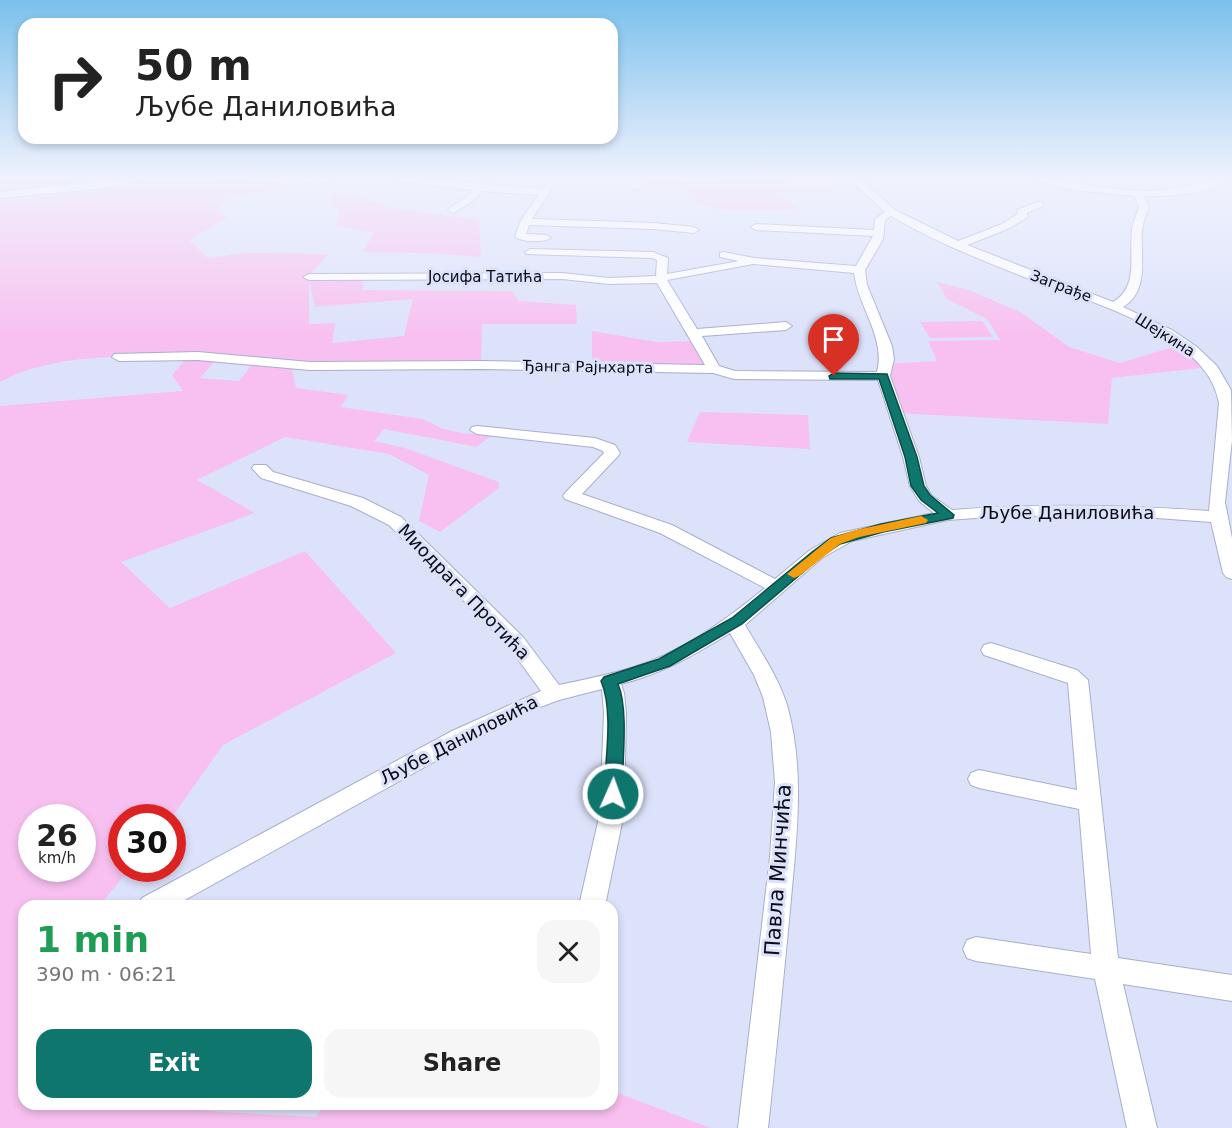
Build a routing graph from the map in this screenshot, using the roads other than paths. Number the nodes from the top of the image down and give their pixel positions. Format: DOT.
graph roads {
  1 [pos="522,231"];
  2 [pos="850,231"];
  3 [pos="929,231"];
  4 [pos="994,231"];
  5 [pos="1137,231"];
  6 [pos="879,233"];
  7 [pos="794,237"];
  8 [pos="546,238"];
  9 [pos="840,243"];
  10 [pos="958,245"];
  11 [pos="530,252"];
  12 [pos="724,255"];
  13 [pos="754,261"];
  14 [pos="859,270"];
  15 [pos="309,277"];
  16 [pos="661,279"];
  17 [pos="1115,306"];
  18 [pos="786,326"];
  19 [pos="694,333"];
  20 [pos="119,357"];
  21 [pos="714,369"];
  22 [pos="884,376"];
  23 [pos="477,430"];
  24 [pos="1228,444"];
  25 [pos="260,468"];
  26 [pos="948,515"];
  27 [pos="1219,516"];
  28 [pos="1232,573"];
  29 [pos="777,586"];
  30 [pos="734,623"];
  31 [pos="991,650"];
  32 [pos="609,681"];
  33 [pos="554,694"];
  34 [pos="979,779"];
  35 [pos="1090,802"];
  36 [pos="163,900"];
  37 [pos="592,900"];
  38 [pos="976,949"];
  39 [pos="1107,969"];
  40 [pos="1232,988"];
  41 [pos="753,1128"];
  42 [pos="1142,1128"];
  1 -- 8 [label="street"];
  2 -- 6 [label="street"];
  3 -- 10 [label="street, Заграђе"];
  4 -- 10 [label="street"];
  5 -- 17 [label="street, Шејкина"];
  6 -- 14 [label="street"];
  7 -- 9 [label="street"];
  10 -- 17 [label="street, Заграђе"];
  11 -- 16 [label="street, Јосифа Татића"];
  12 -- 13 [label="street"];
  13 -- 14 [label="street"];
  13 -- 16 [label="street"];
  14 -- 22 [label="street"];
  15 -- 16 [label="street, Јосифа Татића"];
  16 -- 19 [label="street"];
  17 -- 24 [label="street, Шејкина"];
  18 -- 19 [label="street"];
  19 -- 21 [label="street"];
  20 -- 21 [label="street, Ђанга Рајнхарта"];
  21 -- 22 [label="street, Ђанга Рајнхарта"];
  22 -- 26 [label="street"];
  23 -- 29 [label="street"];
  24 -- 27 [label="street, Шејкина"];
  25 -- 33 [label="street, Миодрага Протића"];
  26 -- 27 [label="street, Љубе Даниловића"];
  26 -- 29 [label="street, Љубе Даниловића"];
  27 -- 28 [label="street, Шејкина"];
  29 -- 30 [label="street, Љубе Даниловића"];
  30 -- 32 [label="street, Љубе Даниловића"];
  30 -- 41 [label="street, Павла Минчића"];
  31 -- 35 [label="street"];
  32 -- 33 [label="street, Љубе Даниловића"];
  32 -- 37 [label="street"];
  33 -- 36 [label="street, Љубе Даниловића"];
  34 -- 35 [label="street"];
  35 -- 39 [label="street"];
  38 -- 39 [label="street"];
  39 -- 40 [label="street"];
  39 -- 42 [label="street"];
}
